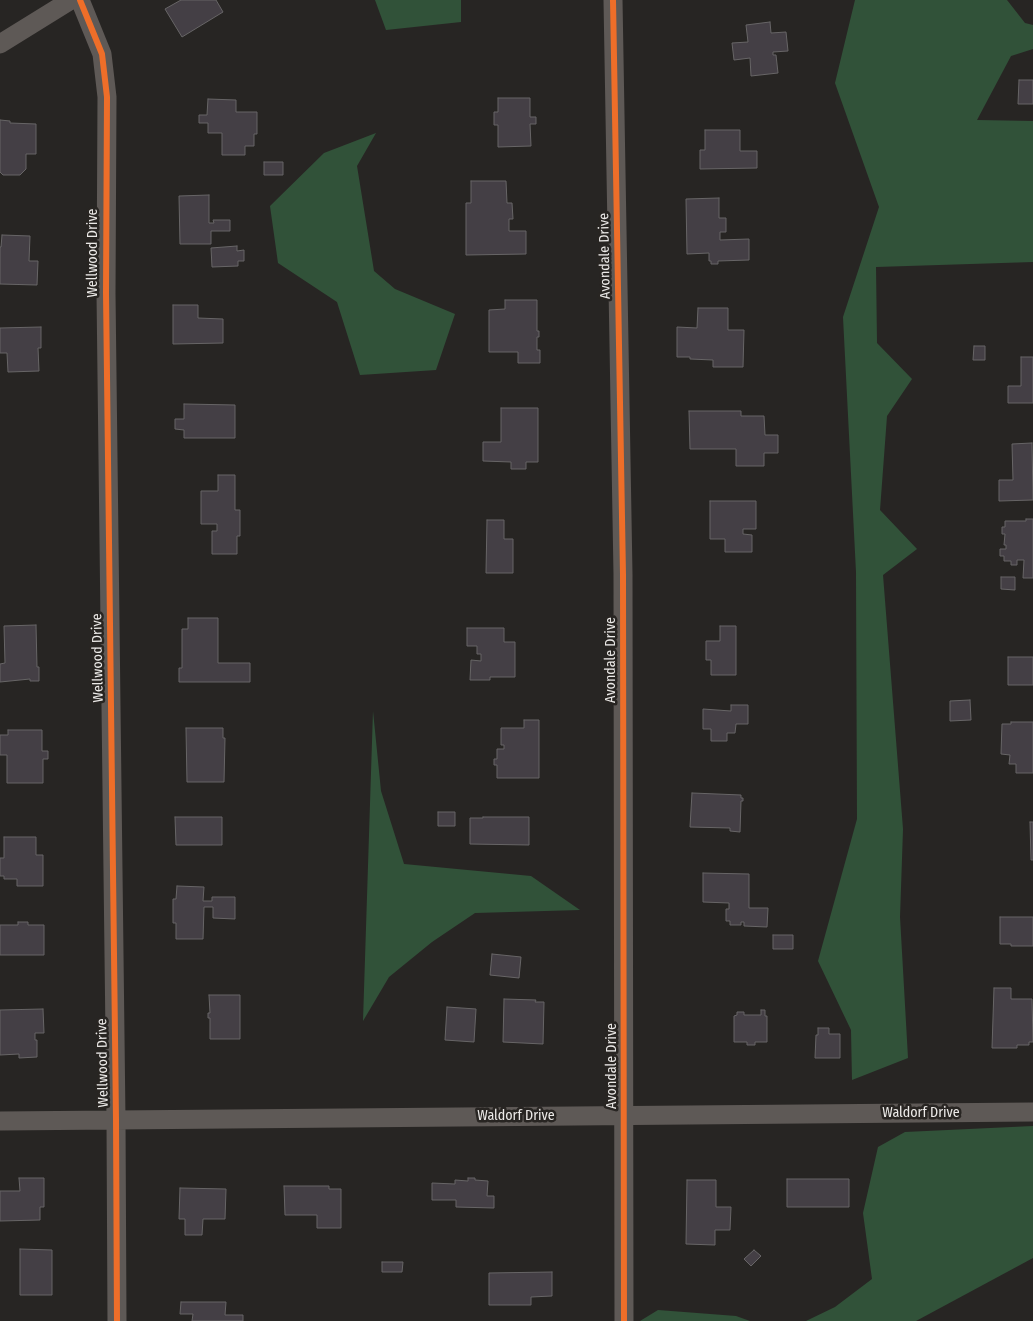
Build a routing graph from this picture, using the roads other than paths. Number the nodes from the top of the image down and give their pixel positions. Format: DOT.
graph roads {
  1 [pos="71,0"];
  2 [pos="80,0"];
  3 [pos="613,0"];
  4 [pos="0,44"];
  5 [pos="1033,1112"];
  6 [pos="624,1115"];
  7 [pos="116,1119"];
  8 [pos="0,1121"];
  9 [pos="117,1321"];
  10 [pos="624,1321"];
  1 -- 4 [label="street"];
  2 -- 7 [label="street, Wellwood Drive"];
  3 -- 6 [label="street, Avondale Drive"];
  5 -- 6 [label="street, Waldorf Drive"];
  6 -- 7 [label="street, Waldorf Drive"];
  6 -- 10 [label="street, Avondale Drive"];
  7 -- 8 [label="street, Waldorf Drive"];
  7 -- 9 [label="street, Wellwood Drive"];
}
